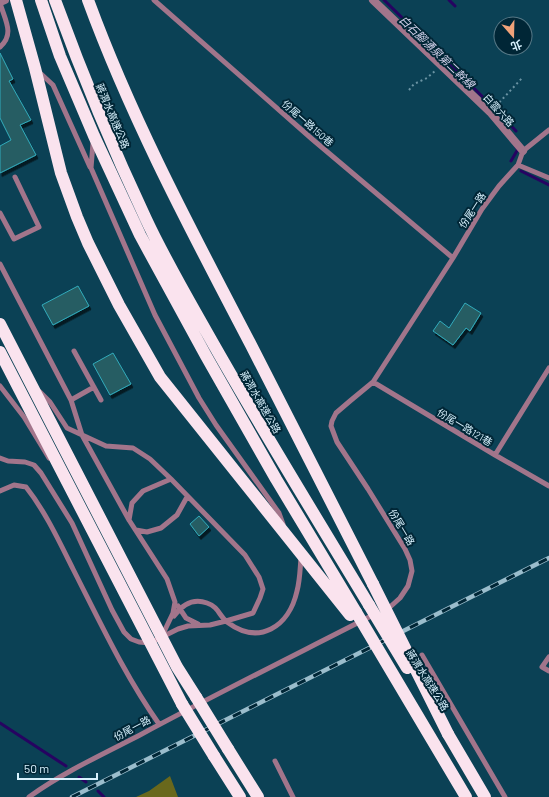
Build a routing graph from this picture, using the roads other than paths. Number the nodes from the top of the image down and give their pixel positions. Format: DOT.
graph roads {
  1 [pos="5,0"];
  2 [pos="55,0"];
  3 [pos="88,0"];
  4 [pos="154,0"];
  5 [pos="373,0"];
  6 [pos="42,1"];
  7 [pos="0,3"];
  8 [pos="18,6"];
  9 [pos="0,47"];
  10 [pos="35,68"];
  11 [pos="549,130"];
  12 [pos="94,136"];
  13 [pos="523,151"];
  14 [pos="518,165"];
  15 [pos="90,168"];
  16 [pos="15,177"];
  17 [pos="549,178"];
  18 [pos="0,213"];
  19 [pos="453,258"];
  20 [pos="0,264"];
  21 [pos="0,324"];
  22 [pos="74,351"];
  23 [pos="0,352"];
  24 [pos="0,366"];
  25 [pos="549,368"];
  26 [pos="373,382"];
  27 [pos="32,385"];
  28 [pos="0,386"];
  29 [pos="94,387"];
  30 [pos="71,400"];
  31 [pos="102,400"];
  32 [pos="40,428"];
  33 [pos="82,435"];
  34 [pos="495,455"];
  35 [pos="0,458"];
  36 [pos="171,479"];
  37 [pos="549,486"];
  38 [pos="0,491"];
  39 [pos="188,497"];
  40 [pos="129,520"];
  41 [pos="136,530"];
  42 [pos="95,534"];
  43 [pos="286,536"];
  44 [pos="302,555"];
  45 [pos="175,602"];
  46 [pos="179,609"];
  47 [pos="353,614"];
  48 [pos="226,621"];
  49 [pos="170,622"];
  50 [pos="201,625"];
  51 [pos="162,637"];
  52 [pos="150,643"];
  53 [pos="422,655"];
  54 [pos="549,657"];
  55 [pos="549,671"];
  56 [pos="159,724"];
  57 [pos="448,734"];
  58 [pos="275,761"];
  59 [pos="28,797"];
  60 [pos="240,797"];
  61 [pos="258,797"];
  62 [pos="293,797"];
  63 [pos="466,797"];
  64 [pos="485,797"];
  65 [pos="505,797"];
  1 -- 7 [label="street"];
  2 -- 57 [label="highway, 蔣渭水高速公路, bridge"];
  3 -- 57 [label="highway, bridge"];
  4 -- 19 [label="lane, 份尾一路150巷"];
  5 -- 13 [label="street, 白雲六路"];
  6 -- 12 [label="highway"];
  7 -- 9 [label="lane"];
  8 -- 10 [label="highway"];
  10 -- 15 [label="lane"];
  10 -- 43 [label="highway"];
  11 -- 13 [label="lane"];
  12 -- 15 [label="lane"];
  12 -- 47 [label="highway"];
  13 -- 14 [label="lane, 份尾一路"];
  14 -- 17 [label="lane"];
  14 -- 19 [label="lane, 份尾一路"];
  15 -- 43 [label="lane"];
  16 -- 18 [label="lane"];
  19 -- 26 [label="lane, 份尾一路"];
  20 -- 30 [label="lane"];
  21 -- 27 [label="highway"];
  22 -- 29 [label="lane"];
  23 -- 32 [label="highway"];
  24 -- 32 [label="highway"];
  25 -- 34 [label="lane"];
  26 -- 34 [label="lane, 份尾一路121巷"];
  26 -- 56 [label="lane, 份尾一路"];
  27 -- 33 [label="lane"];
  27 -- 51 [label="highway"];
  28 -- 42 [label="lane"];
  29 -- 30 [label="lane"];
  29 -- 31 [label="lane"];
  30 -- 33 [label="lane"];
  32 -- 42 [label="highway"];
  33 -- 36 [label="lane"];
  33 -- 40 [label="lane"];
  34 -- 37 [label="lane, 份尾一路121巷"];
  35 -- 52 [label="lane"];
  36 -- 39 [label="lane"];
  36 -- 40 [label="lane"];
  38 -- 56 [label="lane"];
  39 -- 41 [label="lane"];
  39 -- 48 [label="lane"];
  40 -- 41 [label="lane"];
  41 -- 45 [label="lane"];
  42 -- 52 [label="highway"];
  43 -- 44 [label="highway"];
  44 -- 47 [label="highway"];
  44 -- 48 [label="lane"];
  45 -- 46 [label="lane"];
  45 -- 49 [label="lane"];
  46 -- 48 [label="lane"];
  46 -- 49 [label="lane"];
  46 -- 50 [label="lane"];
  47 -- 63 [label="highway, bridge"];
  48 -- 50 [label="lane"];
  49 -- 51 [label="lane"];
  50 -- 51 [label="lane"];
  51 -- 52 [label="lane"];
  51 -- 61 [label="highway, bridge"];
  52 -- 60 [label="highway, bridge"];
  53 -- 65 [label="lane"];
  54 -- 55 [label="lane"];
  56 -- 59 [label="lane, 份尾一路"];
  57 -- 64 [label="highway, 蔣渭水高速公路"];
  58 -- 62 [label="lane"];
}
